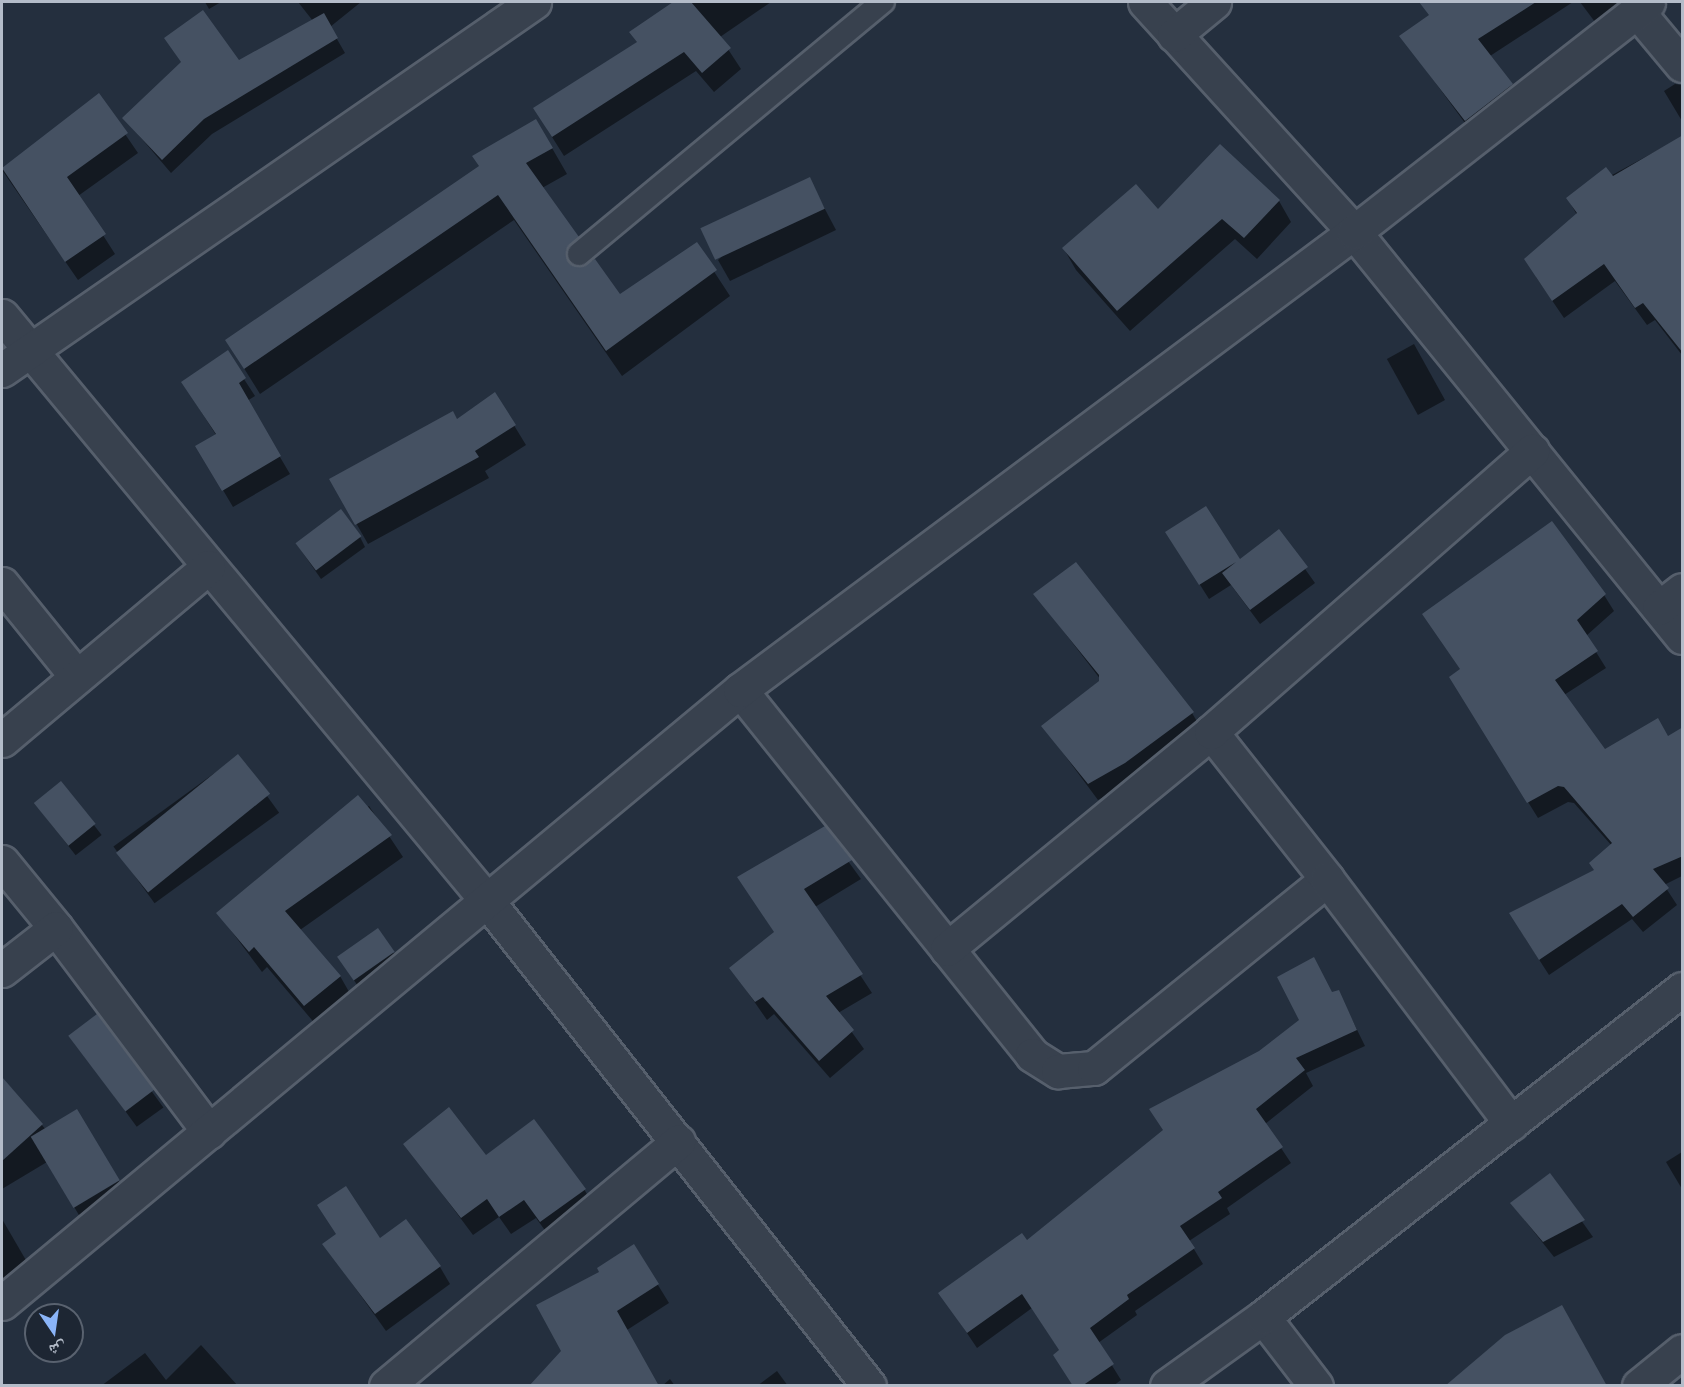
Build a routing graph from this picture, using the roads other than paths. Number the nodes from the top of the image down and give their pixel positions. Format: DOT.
graph roads {
  1 [pos="534,2"];
  2 [pos="883,2"];
  3 [pos="1145,2"];
  4 [pos="1214,2"];
  5 [pos="1642,6"];
  6 [pos="1174,35"];
  7 [pos="1683,65"];
  8 [pos="1354,232"];
  9 [pos="579,254"];
  10 [pos="2,316"];
  11 [pos="28,351"];
  12 [pos="2,370"];
  13 [pos="1532,451"];
  14 [pos="208,567"];
  15 [pos="2,584"];
  16 [pos="1671,599"];
  17 [pos="1683,637"];
  18 [pos="77,677"];
  19 [pos="740,690"];
  20 [pos="1211,732"];
  21 [pos="2,740"];
  22 [pos="2,862"];
  23 [pos="1328,879"];
  24 [pos="488,902"];
  25 [pos="56,928"];
  26 [pos="947,949"];
  27 [pos="2,970"];
  28 [pos="1683,989"];
  29 [pos="1511,1123"];
  30 [pos="209,1132"];
  31 [pos="678,1142"];
  32 [pos="2,1303"];
  33 [pos="1263,1317"];
  34 [pos="1683,1351"];
  35 [pos="405,1380"];
  36 [pos="869,1386"];
  37 [pos="1167,1386"];
  38 [pos="1316,1386"];
  39 [pos="1639,1386"];
  1 -- 11 [label="street"];
  2 -- 9 [label="lane"];
  3 -- 6 [label="street"];
  4 -- 6 [label="street"];
  5 -- 7 [label="street"];
  5 -- 8 [label="street"];
  6 -- 8 [label="street"];
  8 -- 13 [label="street"];
  8 -- 19 [label="street"];
  10 -- 11 [label="street"];
  11 -- 12 [label="street"];
  11 -- 14 [label="street"];
  13 -- 16 [label="street"];
  13 -- 20 [label="street"];
  14 -- 18 [label="street"];
  14 -- 24 [label="street"];
  15 -- 18 [label="street"];
  16 -- 17 [label="street"];
  18 -- 21 [label="street"];
  19 -- 24 [label="street"];
  19 -- 26 [label="street"];
  20 -- 23 [label="street"];
  20 -- 26 [label="street"];
  22 -- 25 [label="street"];
  23 -- 26 [label="street"];
  23 -- 29 [label="street"];
  24 -- 30 [label="street"];
  24 -- 31 [label="street"];
  25 -- 27 [label="street"];
  25 -- 30 [label="street"];
  28 -- 29 [label="street"];
  29 -- 33 [label="street"];
  30 -- 32 [label="street"];
  31 -- 35 [label="street"];
  31 -- 36 [label="street"];
  33 -- 37 [label="street"];
  33 -- 38 [label="street"];
  34 -- 39 [label="street"];
}
